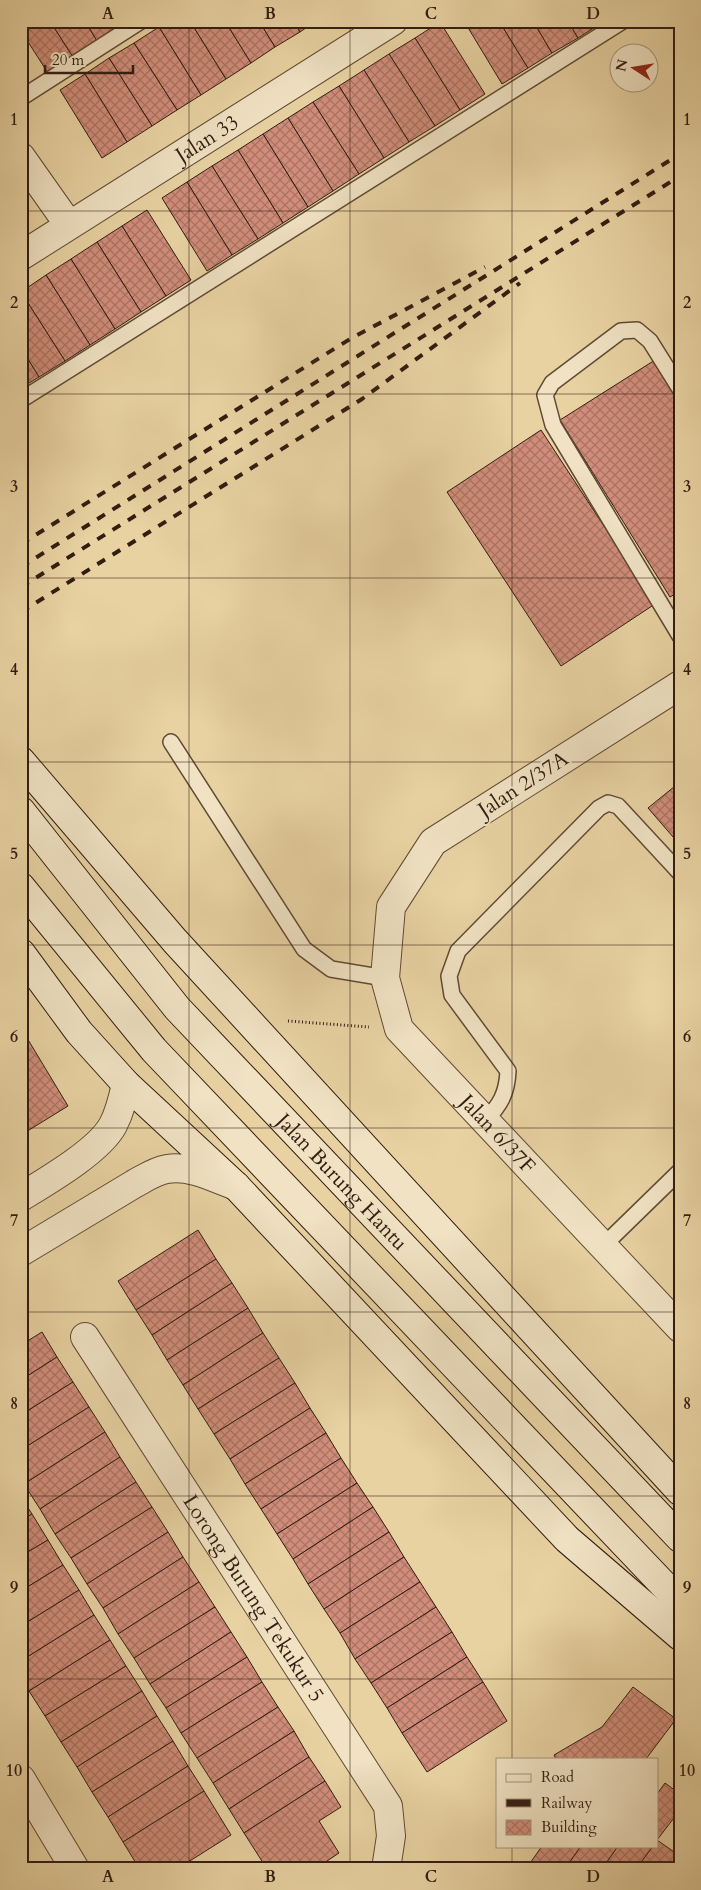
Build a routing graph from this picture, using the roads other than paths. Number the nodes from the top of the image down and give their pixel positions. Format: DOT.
graph roads {
  1 [pos="141,21"];
  2 [pos="393,21"];
  3 [pos="624,21"];
  4 [pos="21,98"];
  5 [pos="21,157"];
  6 [pos="69,225"];
  7 [pos="21,256"];
  8 [pos="680,389"];
  9 [pos="21,400"];
  10 [pos="678,630"];
  11 [pos="680,685"];
  12 [pos="171,742"];
  13 [pos="21,761"];
  14 [pos="21,811"];
  15 [pos="680,873"];
  16 [pos="21,887"];
  17 [pos="391,907"];
  18 [pos="21,953"];
  19 [pos="385,978"];
  20 [pos="126,1084"];
  21 [pos="485,1122"];
  22 [pos="680,1171"];
  23 [pos="236,1186"];
  24 [pos="21,1198"];
  25 [pos="602,1247"];
  26 [pos="21,1252"];
  27 [pos="680,1328"];
  28 [pos="86,1337"];
  29 [pos="680,1491"];
  30 [pos="680,1538"];
  31 [pos="680,1602"];
  32 [pos="680,1636"];
  33 [pos="21,1779"];
  34 [pos="76,1869"];
  35 [pos="386,1869"];
  1 -- 4 [label="lane"];
  2 -- 6 [label="main road, Jalan 33"];
  3 -- 9 [label="lane"];
  5 -- 6 [label="main road"];
  6 -- 7 [label="main road, Jalan 33"];
  8 -- 10 [label="lane"];
  11 -- 17 [label="main road, Jalan 2/37A"];
  12 -- 19 [label="lane"];
  13 -- 29 [label="main road"];
  14 -- 30 [label="main road, Jalan Burung Hantu"];
  15 -- 21 [label="lane"];
  16 -- 31 [label="main road, Jalan Burung Hantu"];
  17 -- 19 [label="main road, Jalan 6/37F"];
  18 -- 20 [label="main road"];
  19 -- 21 [label="main road, Jalan 6/37F"];
  20 -- 23 [label="main road"];
  20 -- 24 [label="main road"];
  21 -- 25 [label="main road, Jalan 6/37F"];
  22 -- 25 [label="lane"];
  23 -- 26 [label="main road"];
  23 -- 32 [label="main road"];
  25 -- 27 [label="main road, Jalan 6/37F"];
  28 -- 35 [label="main road, Lorong Burung Tekukur 5"];
  33 -- 34 [label="main road"];
}
